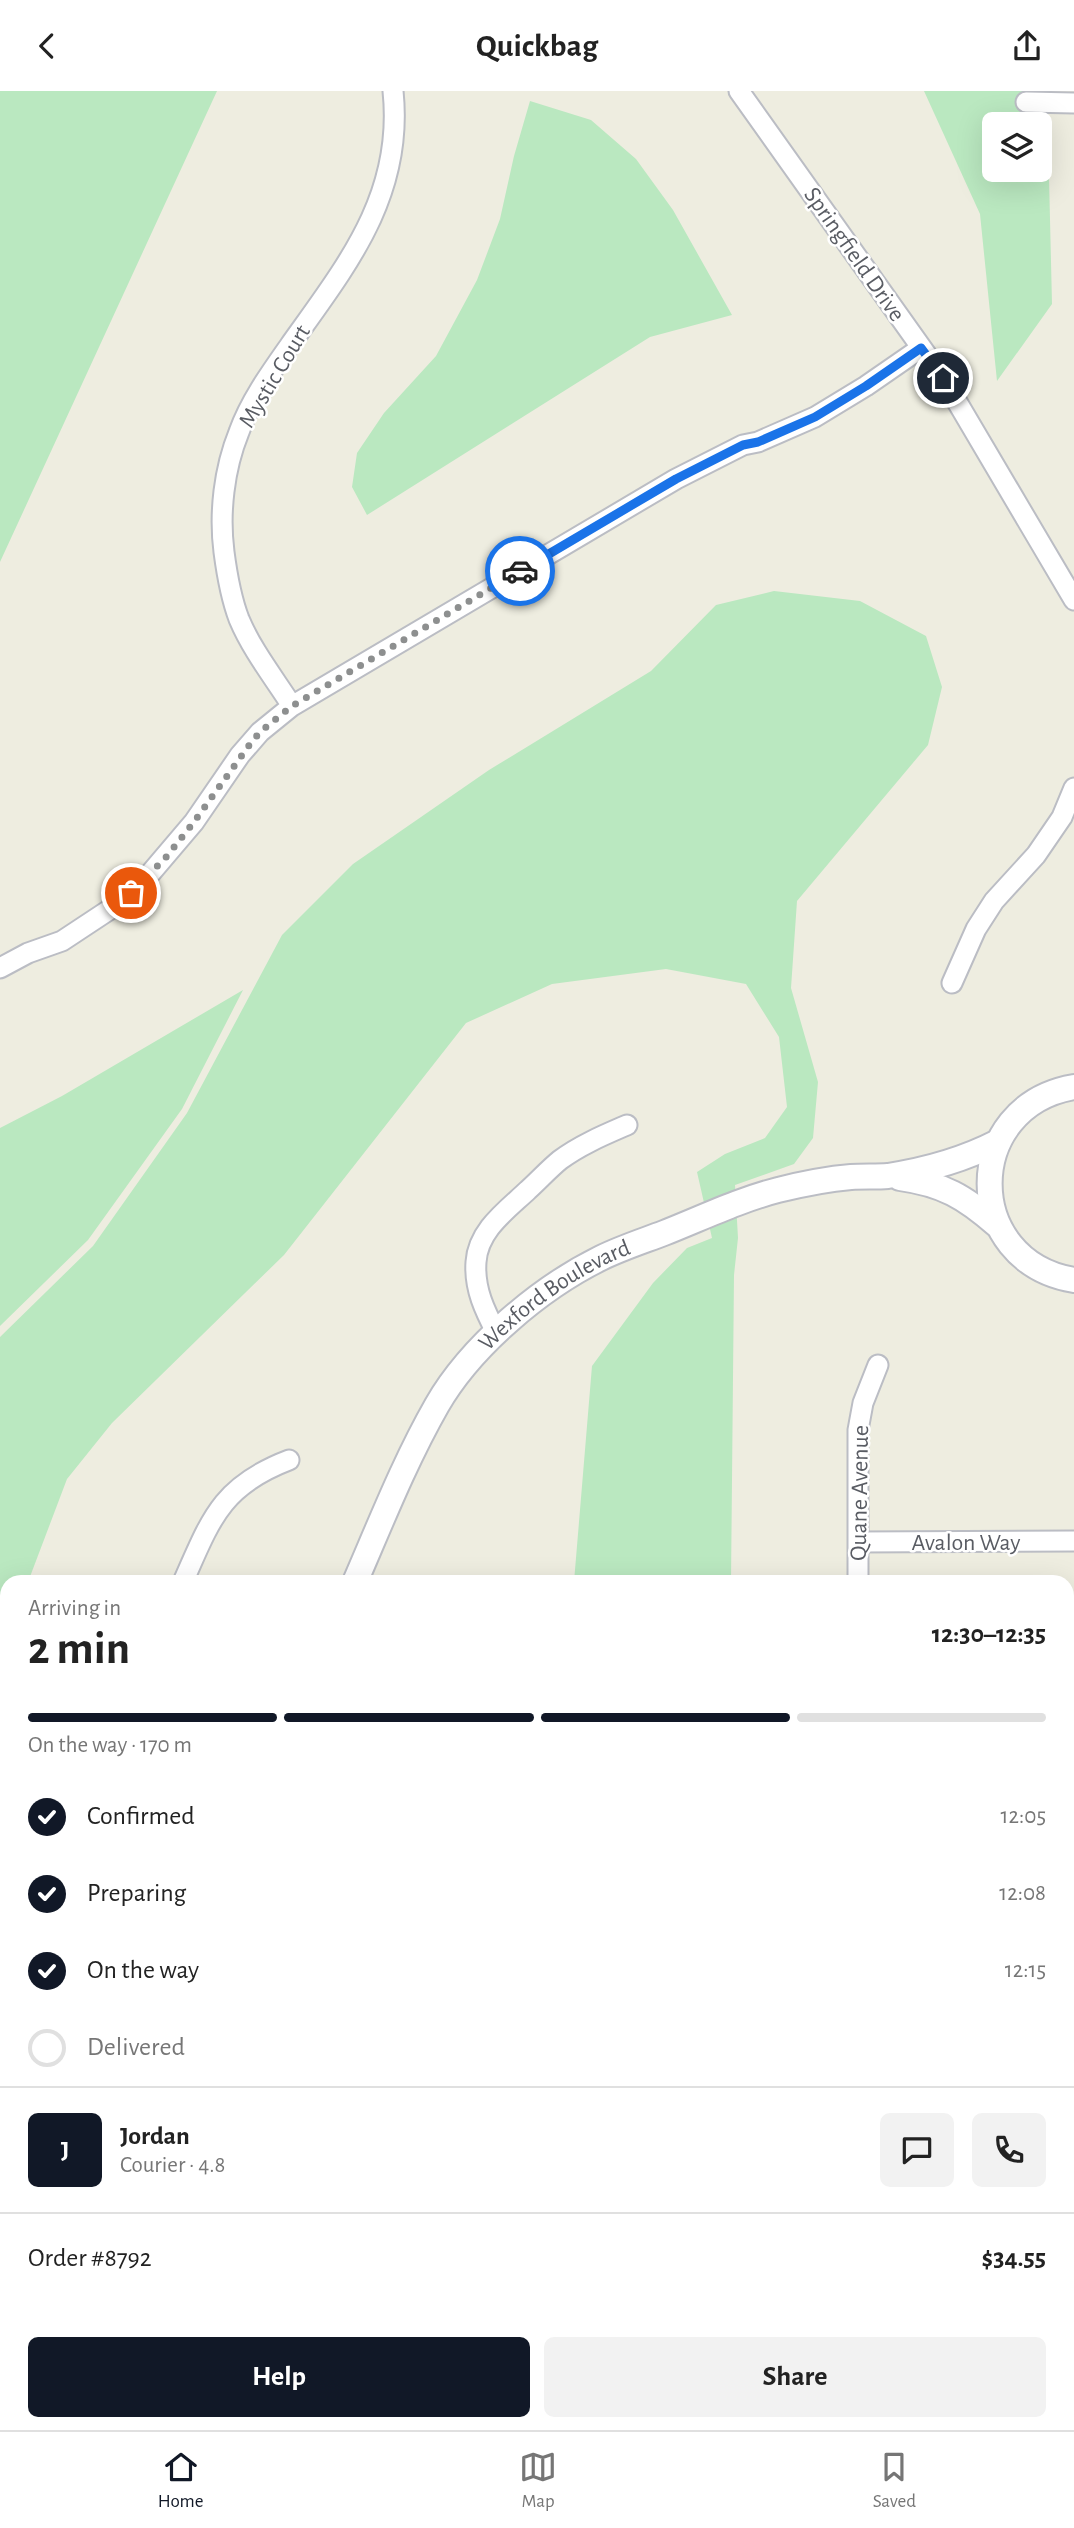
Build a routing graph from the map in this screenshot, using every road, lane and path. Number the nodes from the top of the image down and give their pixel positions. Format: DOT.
graph roads {
  1 [pos="393,91"];
  2 [pos="739,91"];
  3 [pos="1026,102"];
  4 [pos="1074,103"];
  5 [pos="921,348"];
  6 [pos="1074,600"];
  7 [pos="292,706"];
  8 [pos="1074,788"];
  9 [pos="0,968"];
  10 [pos="952,983"];
  11 [pos="1074,1087"];
  12 [pos="627,1125"];
  13 [pos="998,1142"];
  14 [pos="886,1176"];
  15 [pos="997,1226"];
  16 [pos="1074,1280"];
  17 [pos="497,1334"];
  18 [pos="878,1365"];
  19 [pos="289,1459"];
  20 [pos="1074,1541"];
  21 [pos="858,1542"];
  22 [pos="186,1575"];
  23 [pos="358,1575"];
  24 [pos="858,1575"];
  1 -- 7 [label="street, Mystic Court"];
  2 -- 5 [label="street, Springfield Drive"];
  3 -- 4 [label="street"];
  5 -- 6 [label="street, Springfield Drive"];
  5 -- 7 [label="street"];
  7 -- 9 [label="street"];
  8 -- 10 [label="street"];
  11 -- 13 [label="street"];
  12 -- 17 [label="street"];
  13 -- 14 [label="street, Wexford Boulevard"];
  13 -- 15 [label="street"];
  14 -- 15 [label="street, Wexford Boulevard"];
  14 -- 17 [label="street, Wexford Boulevard"];
  15 -- 16 [label="street"];
  17 -- 23 [label="street, Wexford Boulevard"];
  18 -- 21 [label="street, Quane Avenue"];
  19 -- 22 [label="street"];
  20 -- 21 [label="street, Avalon Way"];
  21 -- 24 [label="street, Quane Avenue"];
}
